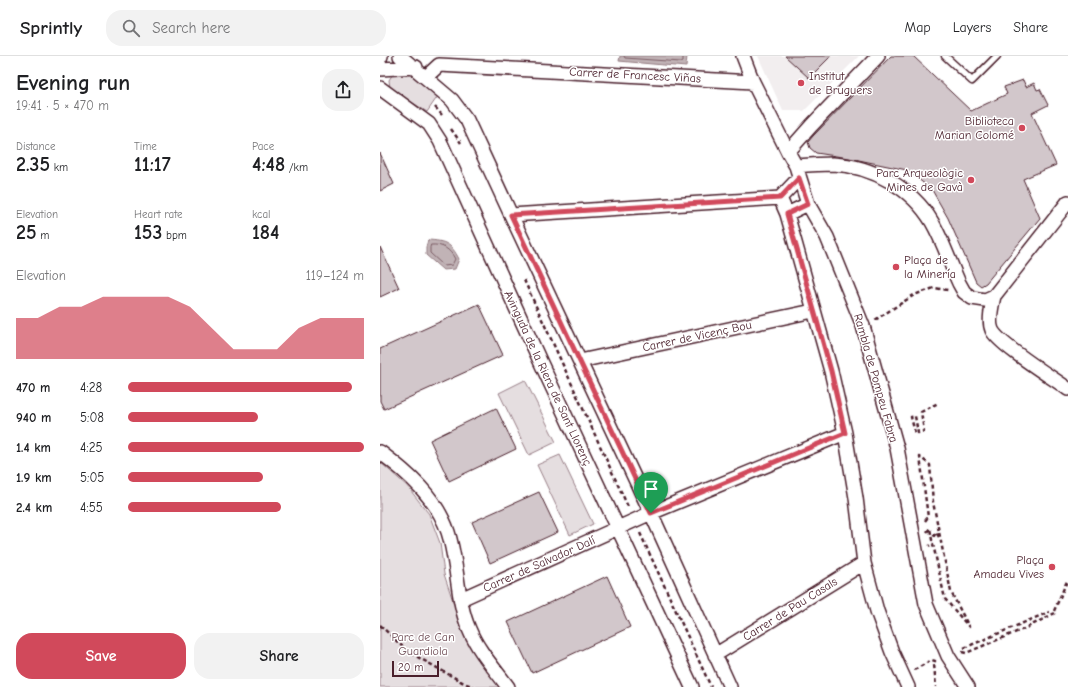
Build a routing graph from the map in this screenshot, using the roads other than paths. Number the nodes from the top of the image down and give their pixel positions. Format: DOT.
graph roads {
  1 [pos="400,56"];
  2 [pos="743,56"];
  3 [pos="878,56"];
  4 [pos="945,56"];
  5 [pos="997,56"];
  6 [pos="439,65"];
  7 [pos="413,68"];
  8 [pos="380,69"];
  9 [pos="426,77"];
  10 [pos="753,82"];
  11 [pos="380,88"];
  12 [pos="788,152"];
  13 [pos="798,172"];
  14 [pos="780,198"];
  15 [pos="1068,202"];
  16 [pos="808,204"];
  17 [pos="787,214"];
  18 [pos="511,215"];
  19 [pos="994,296"];
  20 [pos="813,311"];
  21 [pos="580,361"];
  22 [pos="1068,389"];
  23 [pos="845,433"];
  24 [pos="380,452"];
  25 [pos="651,513"];
  26 [pos="618,528"];
  27 [pos="864,562"];
  28 [pos="461,599"];
  29 [pos="715,655"];
  30 [pos="508,687"];
  31 [pos="692,687"];
  32 [pos="730,687"];
  33 [pos="908,687"];
  34 [pos="968,687"];
  1 -- 7 [label="street"];
  2 -- 10 [label="street, Rambla de Pompeu Fabra"];
  3 -- 12 [label="street"];
  4 -- 5 [label="lane"];
  6 -- 7 [label="street"];
  6 -- 9 [label="street"];
  6 -- 10 [label="street, Carrer de Francesc Viñas"];
  7 -- 8 [label="street"];
  7 -- 9 [label="street"];
  9 -- 18 [label="street"];
  10 -- 12 [label="street, Rambla de Pompeu Fabra"];
  11 -- 26 [label="street, Avinguda de la Riera de Sant Llorenç"];
  12 -- 13 [label="street, Rambla de Pompeu Fabra"];
  13 -- 14 [label="street"];
  13 -- 16 [label="street, Rambla de Pompeu Fabra"];
  13 -- 19 [label="street"];
  14 -- 17 [label="street"];
  14 -- 18 [label="street"];
  15 -- 19 [label="street"];
  16 -- 17 [label="street"];
  16 -- 34 [label="street, Rambla de Pompeu Fabra"];
  17 -- 20 [label="street"];
  18 -- 21 [label="street"];
  19 -- 22 [label="street"];
  20 -- 21 [label="street, Carrer de Vicenç Bou"];
  20 -- 23 [label="street"];
  21 -- 25 [label="street"];
  23 -- 25 [label="street, Carrer de Salvador Dalí"];
  23 -- 27 [label="street"];
  24 -- 28 [label="street"];
  25 -- 26 [label="street, Carrer de Salvador Dalí"];
  25 -- 29 [label="street"];
  26 -- 28 [label="street, Carrer de Salvador Dalí"];
  26 -- 31 [label="street, Avinguda de la Riera de Sant Llorenç"];
  27 -- 29 [label="street, Carrer de Pau Casals"];
  27 -- 33 [label="street"];
  28 -- 30 [label="street"];
  29 -- 32 [label="street"];
}
